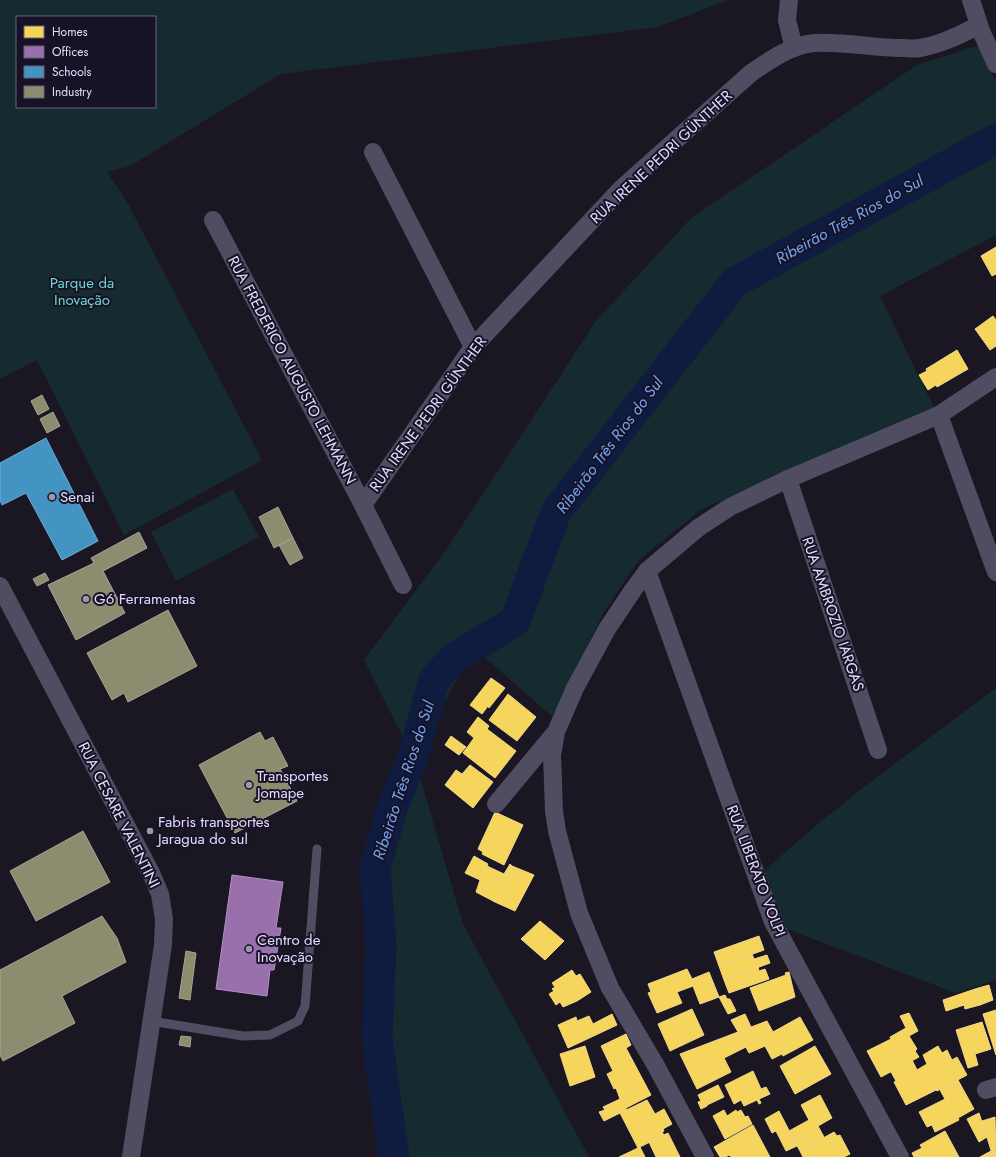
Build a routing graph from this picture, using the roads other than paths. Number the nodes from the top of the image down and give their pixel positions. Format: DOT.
graph roads {
  1 [pos="789,0"];
  2 [pos="971,0"];
  3 [pos="979,24"];
  4 [pos="794,48"];
  5 [pos="996,64"];
  6 [pos="373,152"];
  7 [pos="213,220"];
  8 [pos="473,347"];
  9 [pos="996,377"];
  10 [pos="939,415"];
  11 [pos="788,479"];
  12 [pos="363,505"];
  13 [pos="647,571"];
  14 [pos="996,572"];
  15 [pos="0,586"];
  16 [pos="403,586"];
  17 [pos="556,732"];
  18 [pos="878,750"];
  19 [pos="496,804"];
  20 [pos="317,849"];
  21 [pos="152,1021"];
  22 [pos="131,1157"];
  23 [pos="705,1157"];
  24 [pos="900,1157"];
  1 -- 4 [label="street"];
  2 -- 3 [label="street"];
  3 -- 4 [label="street, RUA IRENE PEDRI GÜNTHER"];
  3 -- 5 [label="street"];
  4 -- 8 [label="street, RUA IRENE PEDRI GÜNTHER"];
  6 -- 8 [label="street"];
  7 -- 12 [label="street, RUA FREDERICO AUGUSTO LEHMANN"];
  8 -- 12 [label="street, RUA IRENE PEDRI GÜNTHER"];
  9 -- 10 [label="street"];
  10 -- 11 [label="street"];
  10 -- 14 [label="street"];
  11 -- 13 [label="street"];
  11 -- 18 [label="street, RUA AMBROZIO IARGAS"];
  12 -- 16 [label="street, RUA FREDERICO AUGUSTO LEHMANN"];
  13 -- 17 [label="street"];
  13 -- 24 [label="street, RUA LIBERATO VOLPI"];
  15 -- 21 [label="street, RUA CESARE VALENTINI"];
  17 -- 19 [label="street"];
  17 -- 23 [label="street"];
  20 -- 21 [label="lane"];
  21 -- 22 [label="street, RUA CESARE VALENTINI"];
}
